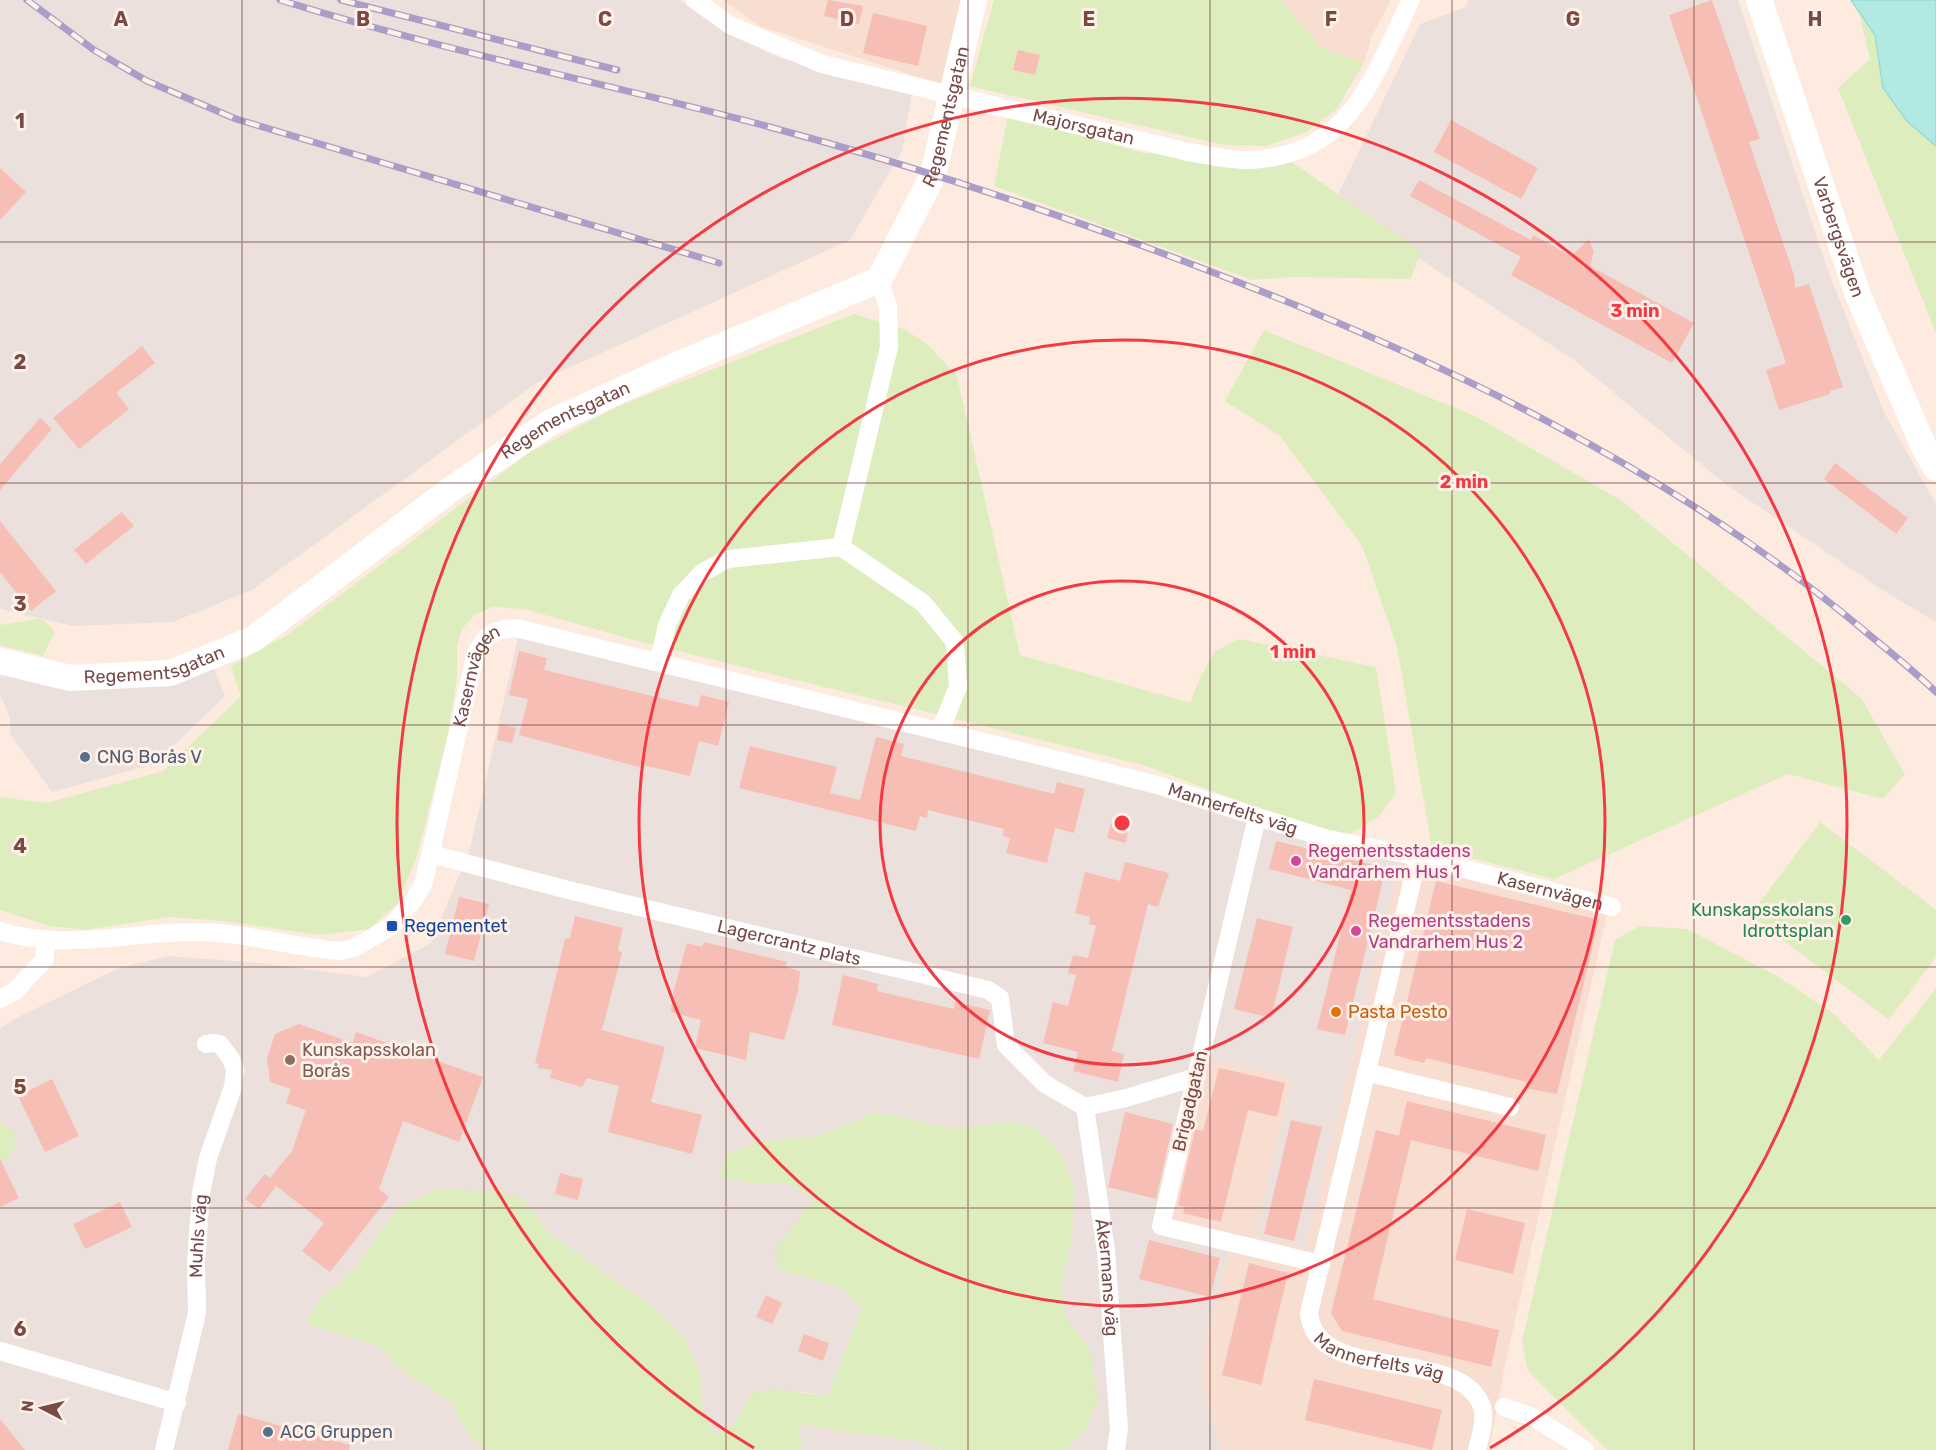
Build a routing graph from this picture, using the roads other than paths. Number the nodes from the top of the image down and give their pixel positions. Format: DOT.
graph roads {
  1 [pos="695,0"];
  2 [pos="974,0"];
  3 [pos="1411,0"];
  4 [pos="1760,0"];
  5 [pos="952,97"];
  6 [pos="879,280"];
  7 [pos="1936,468"];
  8 [pos="842,547"];
  9 [pos="0,661"];
  10 [pos="659,661"];
  11 [pos="940,731"];
  12 [pos="1257,817"];
  13 [pos="431,854"];
  14 [pos="1418,857"];
  15 [pos="1612,907"];
  16 [pos="0,931"];
  17 [pos="45,941"];
  18 [pos="0,999"];
  19 [pos="206,1044"];
  20 [pos="1366,1072"];
  21 [pos="1196,1077"];
  22 [pos="1085,1107"];
  23 [pos="1510,1107"];
  24 [pos="1321,1264"];
  25 [pos="0,1351"];
  26 [pos="177,1403"];
  27 [pos="1503,1407"];
  28 [pos="164,1450"];
  29 [pos="1116,1450"];
  30 [pos="1477,1450"];
  31 [pos="1585,1450"];
  1 -- 5 [label="street, Majorsgatan"];
  2 -- 5 [label="street, Regementsgatan"];
  3 -- 5 [label="street, Majorsgatan"];
  4 -- 7 [label="street, Varbergsvägen"];
  5 -- 6 [label="street, Regementsgatan"];
  6 -- 8 [label="street"];
  6 -- 9 [label="street, Regementsgatan"];
  8 -- 10 [label="street"];
  8 -- 11 [label="street"];
  10 -- 11 [label="street, Mannerfelts väg"];
  10 -- 13 [label="street, Kasernvägen"];
  11 -- 12 [label="street, Mannerfelts väg"];
  12 -- 14 [label="street, Mannerfelts väg"];
  12 -- 21 [label="street, Brigadgatan"];
  13 -- 17 [label="street, Kasernvägen"];
  13 -- 22 [label="street, Lagercrantz plats"];
  14 -- 15 [label="street, Kasernvägen"];
  14 -- 20 [label="street, Mannerfelts väg"];
  16 -- 17 [label="street, Kasernvägen"];
  17 -- 18 [label="street"];
  19 -- 26 [label="street, Muhls väg"];
  20 -- 23 [label="street"];
  20 -- 24 [label="street, Mannerfelts väg"];
  21 -- 22 [label="street"];
  21 -- 24 [label="street, Brigadgatan"];
  22 -- 29 [label="street, Åkermans väg"];
  24 -- 30 [label="street, Mannerfelts väg"];
  25 -- 26 [label="street"];
  26 -- 28 [label="street, Muhls väg"];
  27 -- 31 [label="street"];
}
